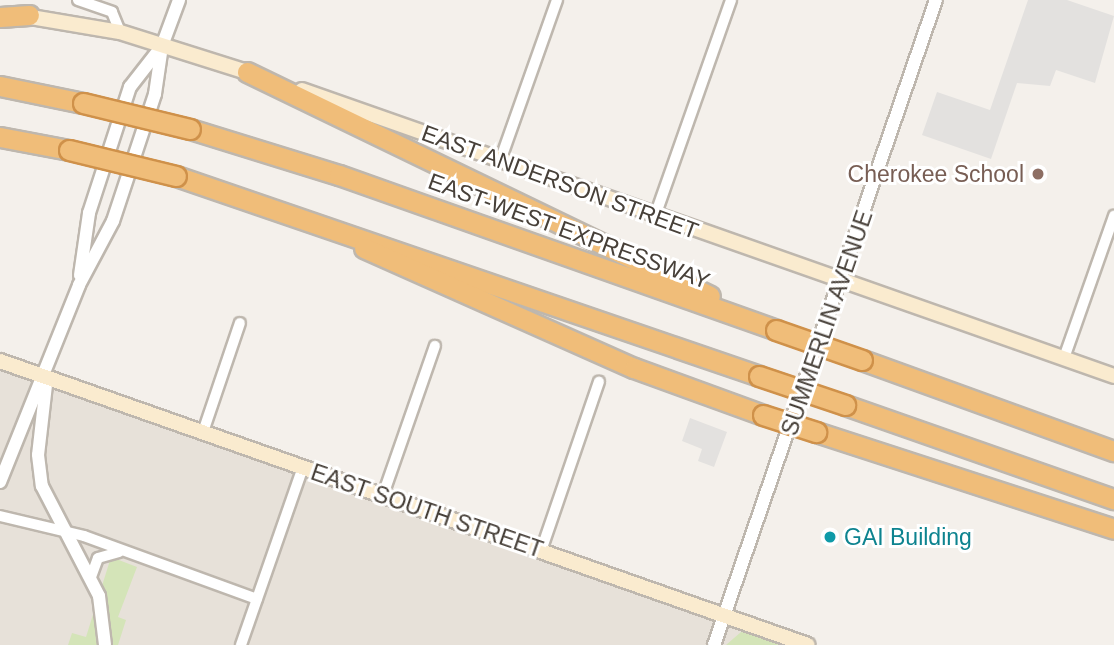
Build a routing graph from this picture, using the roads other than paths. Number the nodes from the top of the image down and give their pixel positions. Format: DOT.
graph roads {
  1 [pos="78,0"];
  2 [pos="179,0"];
  3 [pos="557,0"];
  4 [pos="731,0"];
  5 [pos="936,0"];
  6 [pos="0,15"];
  7 [pos="29,15"];
  8 [pos="120,32"];
  9 [pos="162,46"];
  10 [pos="247,72"];
  11 [pos="0,86"];
  12 [pos="0,137"];
  13 [pos="500,161"];
  14 [pos="656,216"];
  15 [pos="1114,216"];
  16 [pos="311,219"];
  17 [pos="842,279"];
  18 [pos="79,285"];
  19 [pos="240,323"];
  20 [pos="776,330"];
  21 [pos="435,346"];
  22 [pos="1064,358"];
  23 [pos="0,361"];
  24 [pos="1114,376"];
  25 [pos="47,377"];
  26 [pos="599,383"];
  27 [pos="203,432"];
  28 [pos="1114,451"];
  29 [pos="303,467"];
  30 [pos="0,482"];
  31 [pos="383,495"];
  32 [pos="1114,499"];
  33 [pos="0,516"];
  34 [pos="1114,529"];
  35 [pos="64,531"];
  36 [pos="541,551"];
  37 [pos="129,554"];
  38 [pos="91,577"];
  39 [pos="257,599"];
  40 [pos="724,615"];
  41 [pos="105,645"];
  42 [pos="241,645"];
  43 [pos="714,645"];
  44 [pos="808,645"];
  1 -- 8 [label="street"];
  2 -- 9 [label="street"];
  3 -- 13 [label="street"];
  4 -- 14 [label="street"];
  5 -- 17 [label="street, SUMMERLIN AVENUE"];
  6 -- 7 [label="highway"];
  7 -- 8 [label="main road, EAST ANDERSON STREET"];
  8 -- 9 [label="main road, EAST ANDERSON STREET"];
  9 -- 10 [label="main road, EAST ANDERSON STREET"];
  9 -- 18 [label="street"];
  9 -- 18 [label="street"];
  10 -- 13 [label="main road, EAST ANDERSON STREET"];
  10 -- 20 [label="highway"];
  11 -- 20 [label="highway, EAST-WEST EXPRESSWAY, bridge"];
  12 -- 16 [label="highway, bridge"];
  13 -- 14 [label="main road, EAST ANDERSON STREET"];
  14 -- 17 [label="main road, EAST ANDERSON STREET"];
  15 -- 22 [label="street"];
  16 -- 32 [label="highway, bridge"];
  16 -- 34 [label="highway, bridge"];
  17 -- 22 [label="main road, EAST ANDERSON STREET"];
  17 -- 40 [label="street, SUMMERLIN AVENUE"];
  18 -- 25 [label="street"];
  19 -- 27 [label="street"];
  20 -- 28 [label="highway, EAST-WEST EXPRESSWAY, bridge"];
  21 -- 31 [label="street"];
  22 -- 24 [label="main road, EAST ANDERSON STREET"];
  23 -- 25 [label="main road, EAST SOUTH STREET"];
  25 -- 27 [label="main road, EAST SOUTH STREET"];
  25 -- 30 [label="street"];
  25 -- 35 [label="street"];
  26 -- 36 [label="street"];
  27 -- 29 [label="main road, EAST SOUTH STREET"];
  29 -- 31 [label="main road, EAST SOUTH STREET"];
  29 -- 39 [label="street"];
  31 -- 36 [label="main road, EAST SOUTH STREET"];
  33 -- 35 [label="street"];
  35 -- 37 [label="street"];
  35 -- 38 [label="street"];
  36 -- 40 [label="main road, EAST SOUTH STREET"];
  37 -- 38 [label="street"];
  37 -- 39 [label="street"];
  38 -- 41 [label="street"];
  39 -- 42 [label="street"];
  40 -- 43 [label="street, SUMMERLIN AVENUE"];
  40 -- 44 [label="main road, EAST SOUTH STREET"];
}
